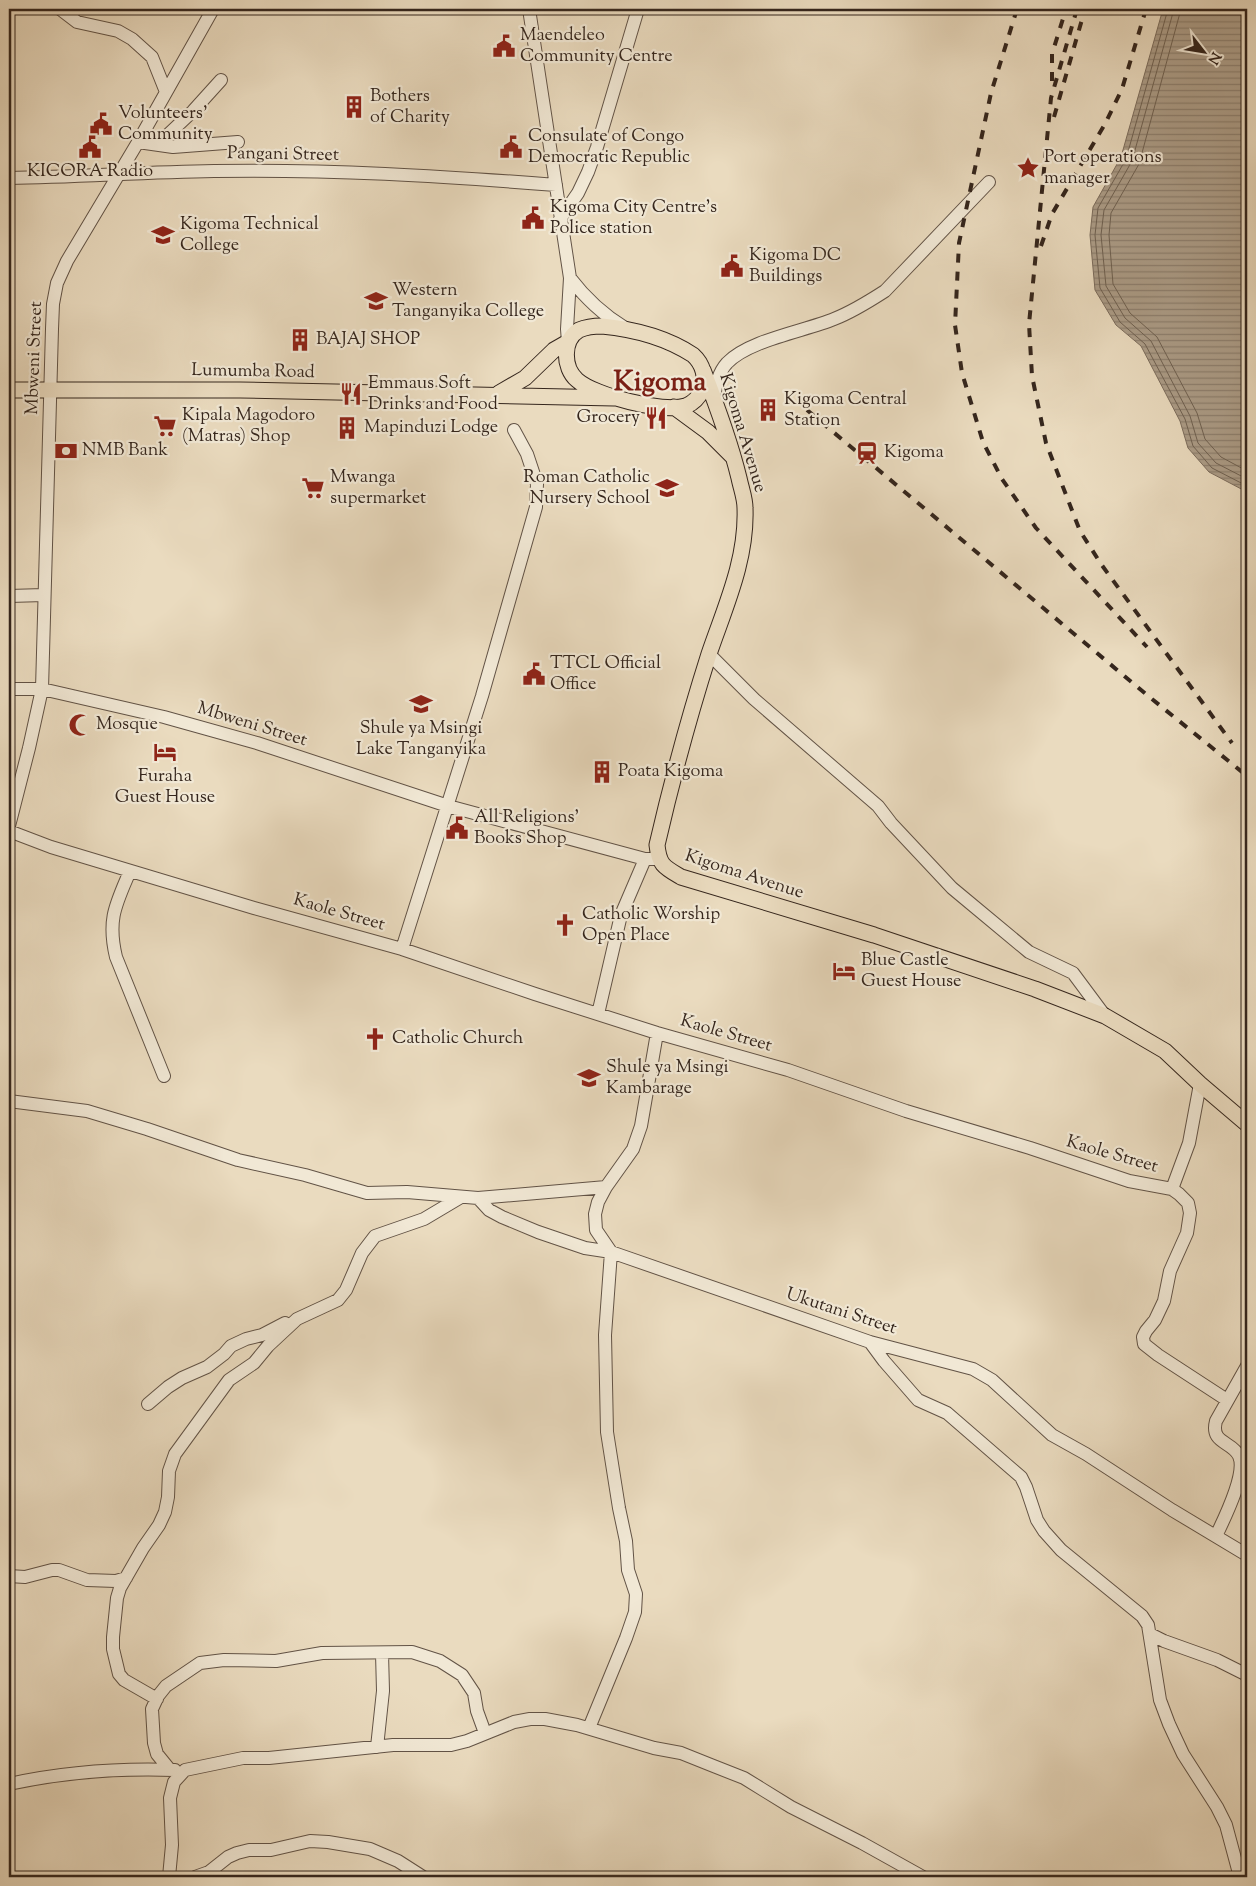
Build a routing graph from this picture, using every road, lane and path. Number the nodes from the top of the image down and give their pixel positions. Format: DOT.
graph roads {
  1 [pos="60,9"];
  2 [pos="212,9"];
  3 [pos="529,9"];
  4 [pos="638,9"];
  5 [pos="221,80"];
  6 [pos="166,92"];
  7 [pos="138,142"];
  8 [pos="238,142"];
  9 [pos="157,145"];
  10 [pos="118,174"];
  11 [pos="9,178"];
  12 [pos="989,182"];
  13 [pos="556,185"];
  14 [pos="560,219"];
  15 [pos="570,278"];
  16 [pos="628,330"];
  17 [pos="568,342"];
  18 [pos="703,370"];
  19 [pos="9,390"];
  20 [pos="50,391"];
  21 [pos="497,394"];
  22 [pos="614,398"];
  23 [pos="714,398"];
  24 [pos="674,408"];
  25 [pos="514,430"];
  26 [pos="735,459"];
  27 [pos="44,595"];
  28 [pos="9,596"];
  29 [pos="709,654"];
  30 [pos="9,689"];
  31 [pos="42,689"];
  32 [pos="448,806"];
  33 [pos="9,826"];
  34 [pos="9,831"];
  35 [pos="652,859"];
  36 [pos="130,871"];
  37 [pos="402,949"];
  38 [pos="598,1014"];
  39 [pos="1105,1016"];
  40 [pos="658,1033"];
  41 [pos="164,1076"];
  42 [pos="1200,1084"];
  43 [pos="9,1101"];
  44 [pos="1247,1124"];
  45 [pos="606,1187"];
  46 [pos="1172,1190"];
  47 [pos="461,1198"];
  48 [pos="478,1198"];
  49 [pos="611,1252"];
  50 [pos="297,1319"];
  51 [pos="870,1342"];
  52 [pos="1247,1366"];
  53 [pos="1227,1400"];
  54 [pos="148,1404"];
  55 [pos="1216,1536"];
  56 [pos="1247,1555"];
  57 [pos="9,1576"];
  58 [pos="126,1578"];
  59 [pos="1150,1634"];
  60 [pos="382,1653"];
  61 [pos="1247,1675"];
  62 [pos="157,1699"];
  63 [pos="590,1728"];
  64 [pos="485,1733"];
  65 [pos="377,1747"];
  66 [pos="170,1770"];
  67 [pos="185,1770"];
  68 [pos="9,1784"];
  69 [pos="169,1877"];
  70 [pos="195,1877"];
  71 [pos="423,1877"];
  72 [pos="922,1877"];
  73 [pos="1240,1877"];
  1 -- 6 [label="street"];
  2 -- 6 [label="street, Mbweni Street"];
  3 -- 13 [label="street"];
  4 -- 14 [label="street"];
  5 -- 9 [label="street"];
  6 -- 7 [label="street, Mbweni Street"];
  7 -- 9 [label="street"];
  7 -- 10 [label="street, Mbweni Street"];
  8 -- 9 [label="street"];
  10 -- 11 [label="street, Pangani Street"];
  10 -- 13 [label="street, Pangani Street"];
  10 -- 20 [label="street, Mbweni Street"];
  12 -- 23 [label="street"];
  13 -- 14 [label="street"];
  14 -- 15 [label="street"];
  15 -- 16 [label="street"];
  15 -- 17 [label="street"];
  16 -- 17 [label="main road, Lumumba Road"];
  16 -- 18 [label="main road, Kigoma Avenue"];
  17 -- 21 [label="main road, Lumumba Road"];
  17 -- 22 [label="main road"];
  18 -- 23 [label="main road, Kigoma Avenue"];
  18 -- 24 [label="main road"];
  19 -- 20 [label="main road, Lumumba Road"];
  20 -- 21 [label="main road, Lumumba Road"];
  20 -- 27 [label="street, Mbweni Street"];
  21 -- 22 [label="main road, Lumumba Road"];
  22 -- 24 [label="main road"];
  23 -- 26 [label="main road, Kigoma Avenue"];
  24 -- 26 [label="main road"];
  25 -- 32 [label="street"];
  26 -- 29 [label="main road, Kigoma Avenue"];
  27 -- 28 [label="street"];
  27 -- 31 [label="street, Mbweni Street"];
  29 -- 35 [label="main road, Kigoma Avenue"];
  29 -- 39 [label="street"];
  30 -- 31 [label="street"];
  31 -- 32 [label="street, Mbweni Street"];
  31 -- 33 [label="street, Mbweni Street"];
  32 -- 35 [label="street, Mbweni Street"];
  32 -- 37 [label="street"];
  34 -- 36 [label="street, Kaole Street"];
  35 -- 38 [label="street"];
  35 -- 39 [label="main road, Kigoma Avenue"];
  36 -- 37 [label="street, Kaole Street"];
  36 -- 41 [label="street"];
  37 -- 38 [label="street, Kaole Street"];
  38 -- 40 [label="street, Kaole Street"];
  39 -- 42 [label="main road, Kigoma Avenue"];
  40 -- 45 [label="street"];
  40 -- 46 [label="street, Kaole Street"];
  42 -- 44 [label="main road, Kigoma Avenue"];
  42 -- 46 [label="street"];
  43 -- 47 [label="street"];
  45 -- 48 [label="street"];
  45 -- 49 [label="street"];
  46 -- 53 [label="street, Kaole Street"];
  47 -- 48 [label="street"];
  47 -- 50 [label="street"];
  48 -- 49 [label="street, Ukutani Street"];
  49 -- 51 [label="street, Ukutani Street"];
  49 -- 63 [label="street"];
  50 -- 54 [label="street"];
  50 -- 58 [label="street"];
  51 -- 55 [label="street, Ukutani Street"];
  51 -- 59 [label="street"];
  52 -- 53 [label="street"];
  53 -- 55 [label="street"];
  55 -- 56 [label="street, Ukutani Street"];
  57 -- 58 [label="street"];
  58 -- 62 [label="street"];
  59 -- 61 [label="street"];
  59 -- 73 [label="street"];
  60 -- 62 [label="street"];
  60 -- 64 [label="street"];
  60 -- 65 [label="street"];
  62 -- 66 [label="street"];
  63 -- 64 [label="street"];
  63 -- 72 [label="street"];
  64 -- 65 [label="street"];
  65 -- 67 [label="street"];
  66 -- 67 [label="street"];
  66 -- 68 [label="street"];
  67 -- 69 [label="street"];
  70 -- 71 [label="street"];
}
